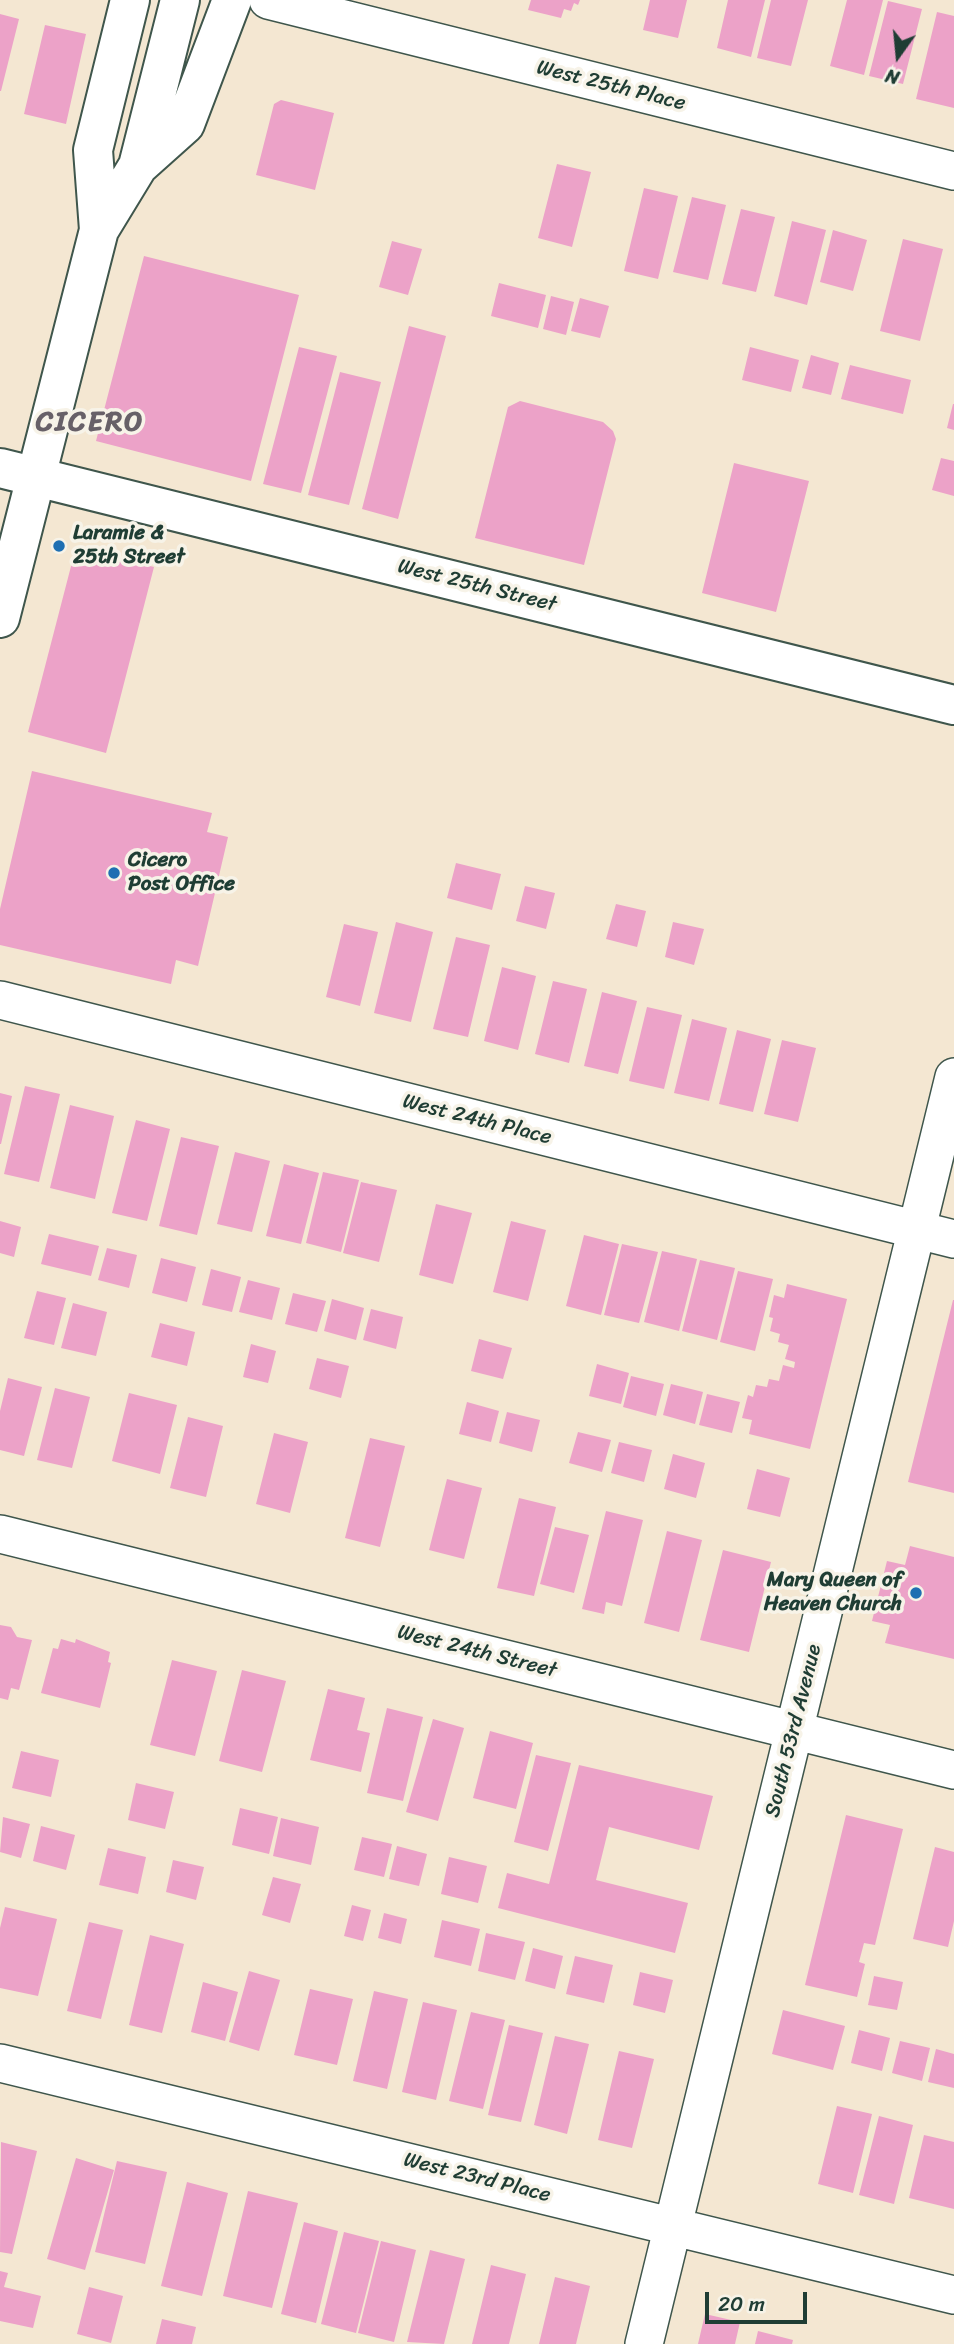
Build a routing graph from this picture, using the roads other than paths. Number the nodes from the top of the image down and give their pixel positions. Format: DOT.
graph roads {
  1 [pos="130,0"];
  2 [pos="180,0"];
  3 [pos="232,0"];
  4 [pos="268,0"];
  5 [pos="138,166"];
  6 [pos="954,171"];
  7 [pos="99,230"];
  8 [pos="17,472"];
  9 [pos="0,618"];
  10 [pos="954,705"];
  11 [pos="0,1000"];
  12 [pos="954,1077"];
  13 [pos="917,1230"];
  14 [pos="954,1239"];
  15 [pos="0,1534"];
  16 [pos="794,1730"];
  17 [pos="954,1770"];
  18 [pos="0,2063"];
  19 [pos="674,2225"];
  20 [pos="954,2295"];
  21 [pos="644,2344"];
  1 -- 7 [label="main road"];
  2 -- 5 [label="main road"];
  3 -- 5 [label="main road"];
  4 -- 6 [label="street, West 25th Place"];
  5 -- 7 [label="main road"];
  7 -- 8 [label="main road"];
  8 -- 9 [label="main road"];
  8 -- 10 [label="main road, West 25th Street"];
  11 -- 13 [label="street, West 24th Place"];
  12 -- 13 [label="street, South 53rd Avenue"];
  13 -- 14 [label="street, West 24th Place"];
  13 -- 16 [label="street, South 53rd Avenue"];
  15 -- 16 [label="street, West 24th Street"];
  16 -- 17 [label="street, West 24th Street"];
  16 -- 19 [label="street, South 53rd Avenue"];
  18 -- 19 [label="street, West 23rd Place"];
  19 -- 20 [label="street, West 23rd Place"];
  19 -- 21 [label="street, South 53rd Avenue"];
}
